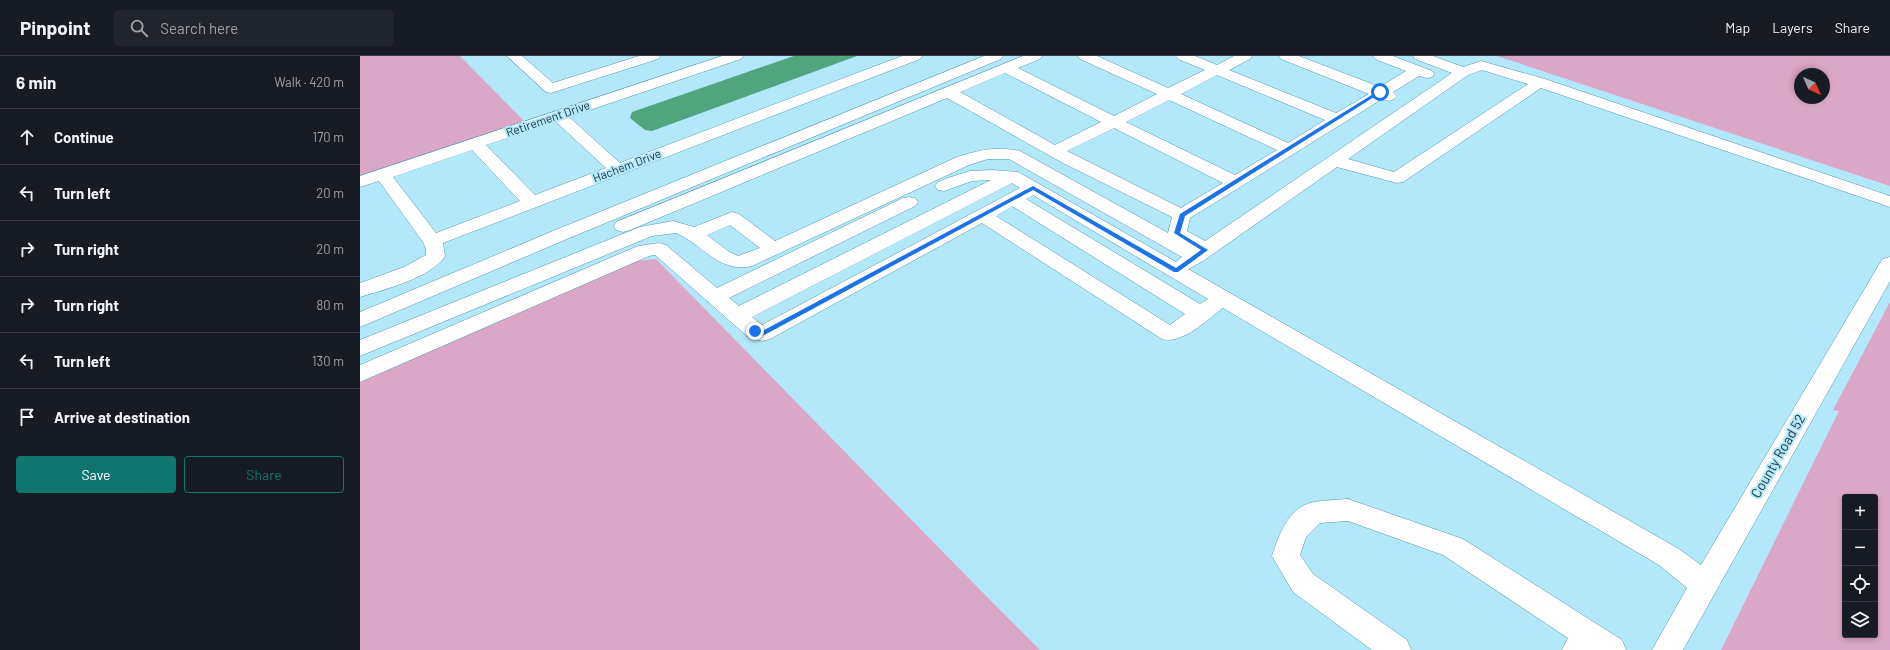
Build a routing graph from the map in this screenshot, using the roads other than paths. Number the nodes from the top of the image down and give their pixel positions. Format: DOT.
graph roads {
  1 [pos="514,56"];
  2 [pos="653,56"];
  3 [pos="736,56"];
  4 [pos="915,56"];
  5 [pos="1034,56"];
  6 [pos="1085,56"];
  7 [pos="1183,56"];
  8 [pos="1246,56"];
  9 [pos="1286,56"];
  10 [pos="1380,56"];
  11 [pos="1444,56"];
  12 [pos="625,60"];
  13 [pos="1001,62"];
  14 [pos="1419,63"];
  15 [pos="1481,65"];
  16 [pos="1217,70"];
  17 [pos="1463,72"];
  18 [pos="1449,82"];
  19 [pos="1540,82"];
  20 [pos="948,92"];
  21 [pos="1380,92"];
  22 [pos="1169,94"];
  23 [pos="1415,106"];
  24 [pos="559,116"];
  25 [pos="1336,119"];
  26 [pos="1114,122"];
  27 [pos="476,144"];
  28 [pos="1289,149"];
  29 [pos="1055,151"];
  30 [pos="1336,161"];
  31 [pos="618,170"];
  32 [pos="383,175"];
  33 [pos="1012,176"];
  34 [pos="360,182"];
  35 [pos="1235,182"];
  36 [pos="1033,188"];
  37 [pos="1013,198"];
  38 [pos="1890,202"];
  39 [pos="532,203"];
  40 [pos="982,215"];
  41 [pos="1182,215"];
  42 [pos="693,234"];
  43 [pos="432,241"];
  44 [pos="774,249"];
  45 [pos="1201,254"];
  46 [pos="1890,263"];
  47 [pos="562,265"];
  48 [pos="1176,270"];
  49 [pos="360,290"];
  50 [pos="714,296"];
  51 [pos="1223,298"];
  52 [pos="1200,314"];
  53 [pos="737,316"];
  54 [pos="360,320"];
  55 [pos="360,348"];
  56 [pos="360,374"];
  57 [pos="1704,584"];
  58 [pos="1582,642"];
  59 [pos="1396,650"];
  60 [pos="1611,650"];
  61 [pos="1667,650"];
  1 -- 12 [label="street"];
  2 -- 12 [label="street"];
  3 -- 24 [label="street, Retirement Drive"];
  4 -- 31 [label="street, Hachem Drive"];
  5 -- 13 [label="street"];
  6 -- 22 [label="street"];
  7 -- 16 [label="street"];
  8 -- 16 [label="street"];
  9 -- 21 [label="street"];
  10 -- 14 [label="street"];
  11 -- 15 [label="street"];
  13 -- 20 [label="street"];
  13 -- 26 [label="street"];
  13 -- 54 [label="street"];
  14 -- 17 [label="street"];
  14 -- 18 [label="street"];
  14 -- 21 [label="street"];
  15 -- 17 [label="street"];
  15 -- 19 [label="street"];
  16 -- 22 [label="street"];
  16 -- 25 [label="street"];
  17 -- 18 [label="street"];
  18 -- 23 [label="street"];
  19 -- 30 [label="street"];
  19 -- 38 [label="street"];
  20 -- 29 [label="street"];
  20 -- 47 [label="street"];
  21 -- 23 [label="street"];
  21 -- 25 [label="street"];
  22 -- 26 [label="street"];
  22 -- 28 [label="street"];
  23 -- 30 [label="street"];
  24 -- 27 [label="street, Retirement Drive"];
  24 -- 31 [label="street"];
  25 -- 28 [label="street"];
  26 -- 29 [label="street"];
  26 -- 35 [label="street"];
  27 -- 32 [label="street, Retirement Drive"];
  27 -- 39 [label="street"];
  28 -- 35 [label="street"];
  29 -- 41 [label="street"];
  30 -- 45 [label="street"];
  31 -- 39 [label="street, Hachem Drive"];
  32 -- 34 [label="street, Retirement Drive"];
  32 -- 43 [label="street"];
  33 -- 36 [label="street"];
  33 -- 50 [label="street"];
  33 -- 53 [label="street"];
  35 -- 41 [label="street"];
  36 -- 37 [label="street"];
  36 -- 48 [label="street"];
  37 -- 40 [label="street"];
  37 -- 52 [label="street"];
  39 -- 43 [label="street, Hachem Drive"];
  40 -- 52 [label="street"];
  40 -- 53 [label="street"];
  41 -- 45 [label="street"];
  42 -- 44 [label="street"];
  42 -- 44 [label="street"];
  42 -- 47 [label="street"];
  43 -- 49 [label="street"];
  44 -- 45 [label="street"];
  45 -- 48 [label="street"];
  46 -- 57 [label="street, County Road 52"];
  47 -- 55 [label="street"];
  48 -- 51 [label="street"];
  50 -- 53 [label="street"];
  50 -- 56 [label="street"];
  51 -- 52 [label="street"];
  51 -- 57 [label="street"];
  57 -- 61 [label="street, County Road 52"];
  58 -- 59 [label="street"];
  58 -- 60 [label="street"];
}
